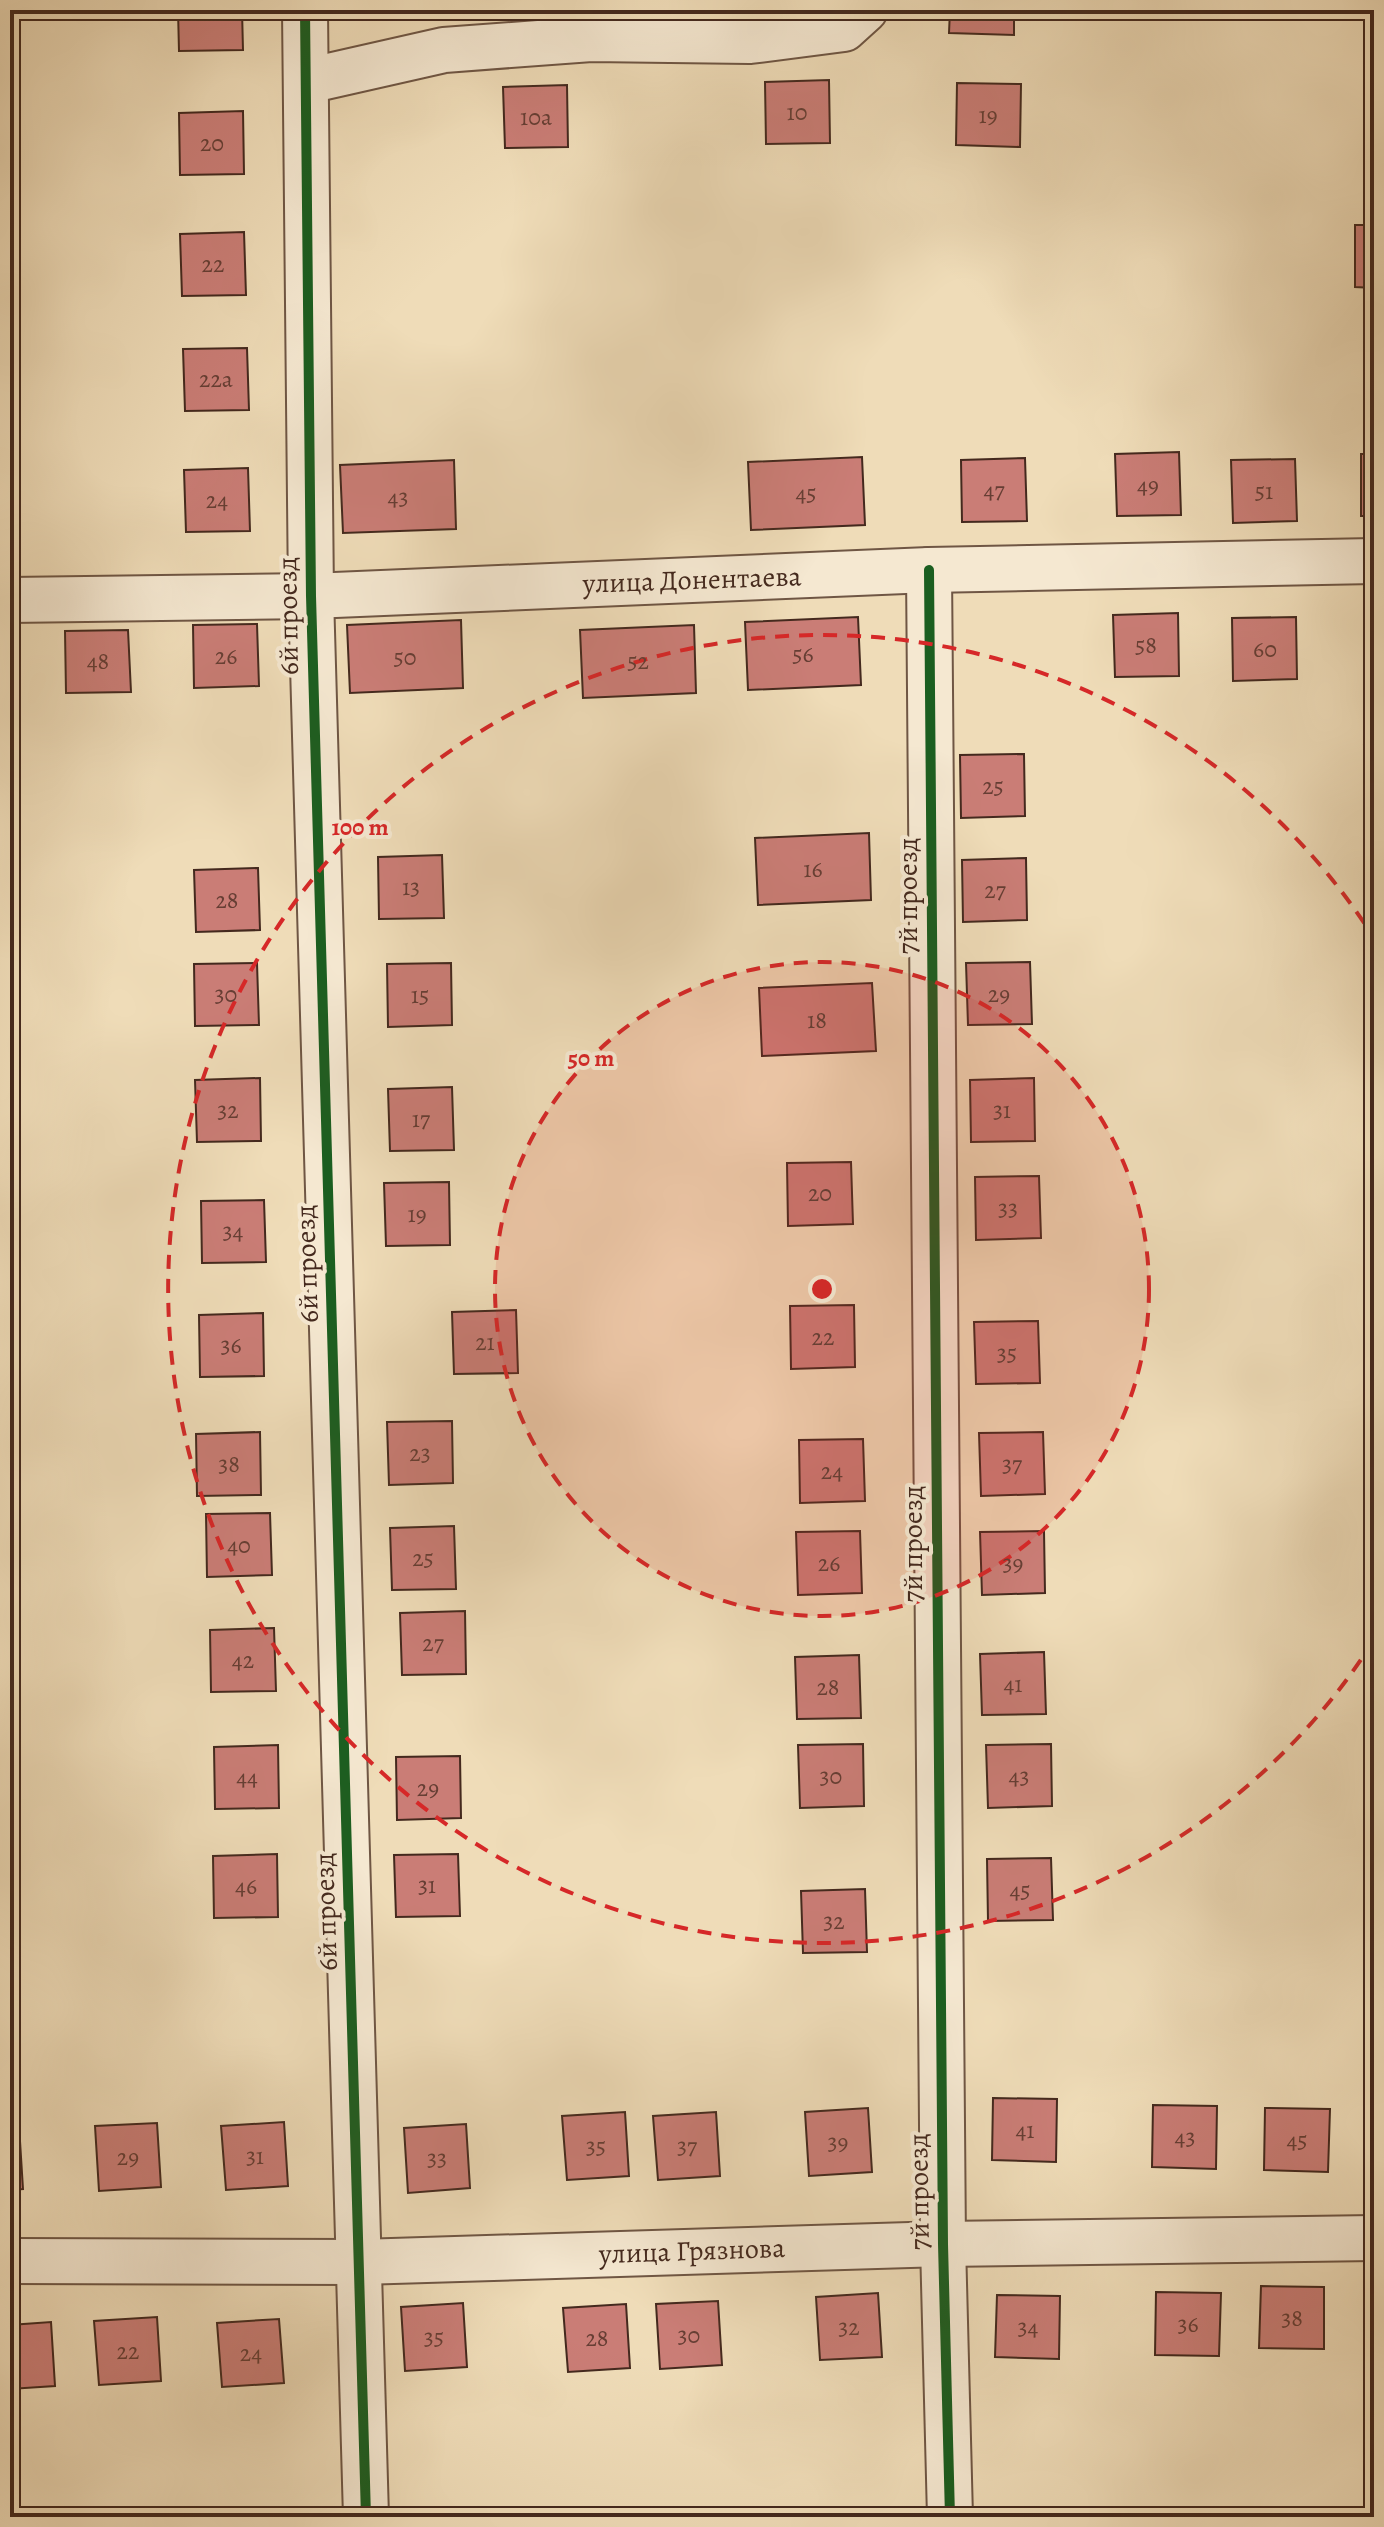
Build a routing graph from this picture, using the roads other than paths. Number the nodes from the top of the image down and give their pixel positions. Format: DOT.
graph roads {
  1 [pos="305,10"];
  2 [pos="865,10"];
  3 [pos="307,81"];
  4 [pos="1374,561"];
  5 [pos="929,570"];
  6 [pos="311,596"];
  7 [pos="10,600"];
  8 [pos="1374,2238"];
  9 [pos="943,2244"];
  10 [pos="10,2261"];
  11 [pos="360,2262"];
  12 [pos="366,2517"];
  13 [pos="950,2517"];
  1 -- 3 [label="street, 6й проезд"];
  2 -- 3 [label="street"];
  3 -- 6 [label="street, 6й проезд"];
  4 -- 5 [label="street, улица Донентаева"];
  5 -- 6 [label="street, улица Донентаева"];
  5 -- 9 [label="street, 7й проезд"];
  6 -- 7 [label="street, улица Донентаева"];
  6 -- 11 [label="street, 6й проезд"];
  8 -- 9 [label="street, улица Грязнова"];
  9 -- 11 [label="street, улица Грязнова"];
  9 -- 13 [label="street, 7й проезд"];
  10 -- 11 [label="street, улица Грязнова"];
  11 -- 12 [label="street, 6й проезд"];
}
